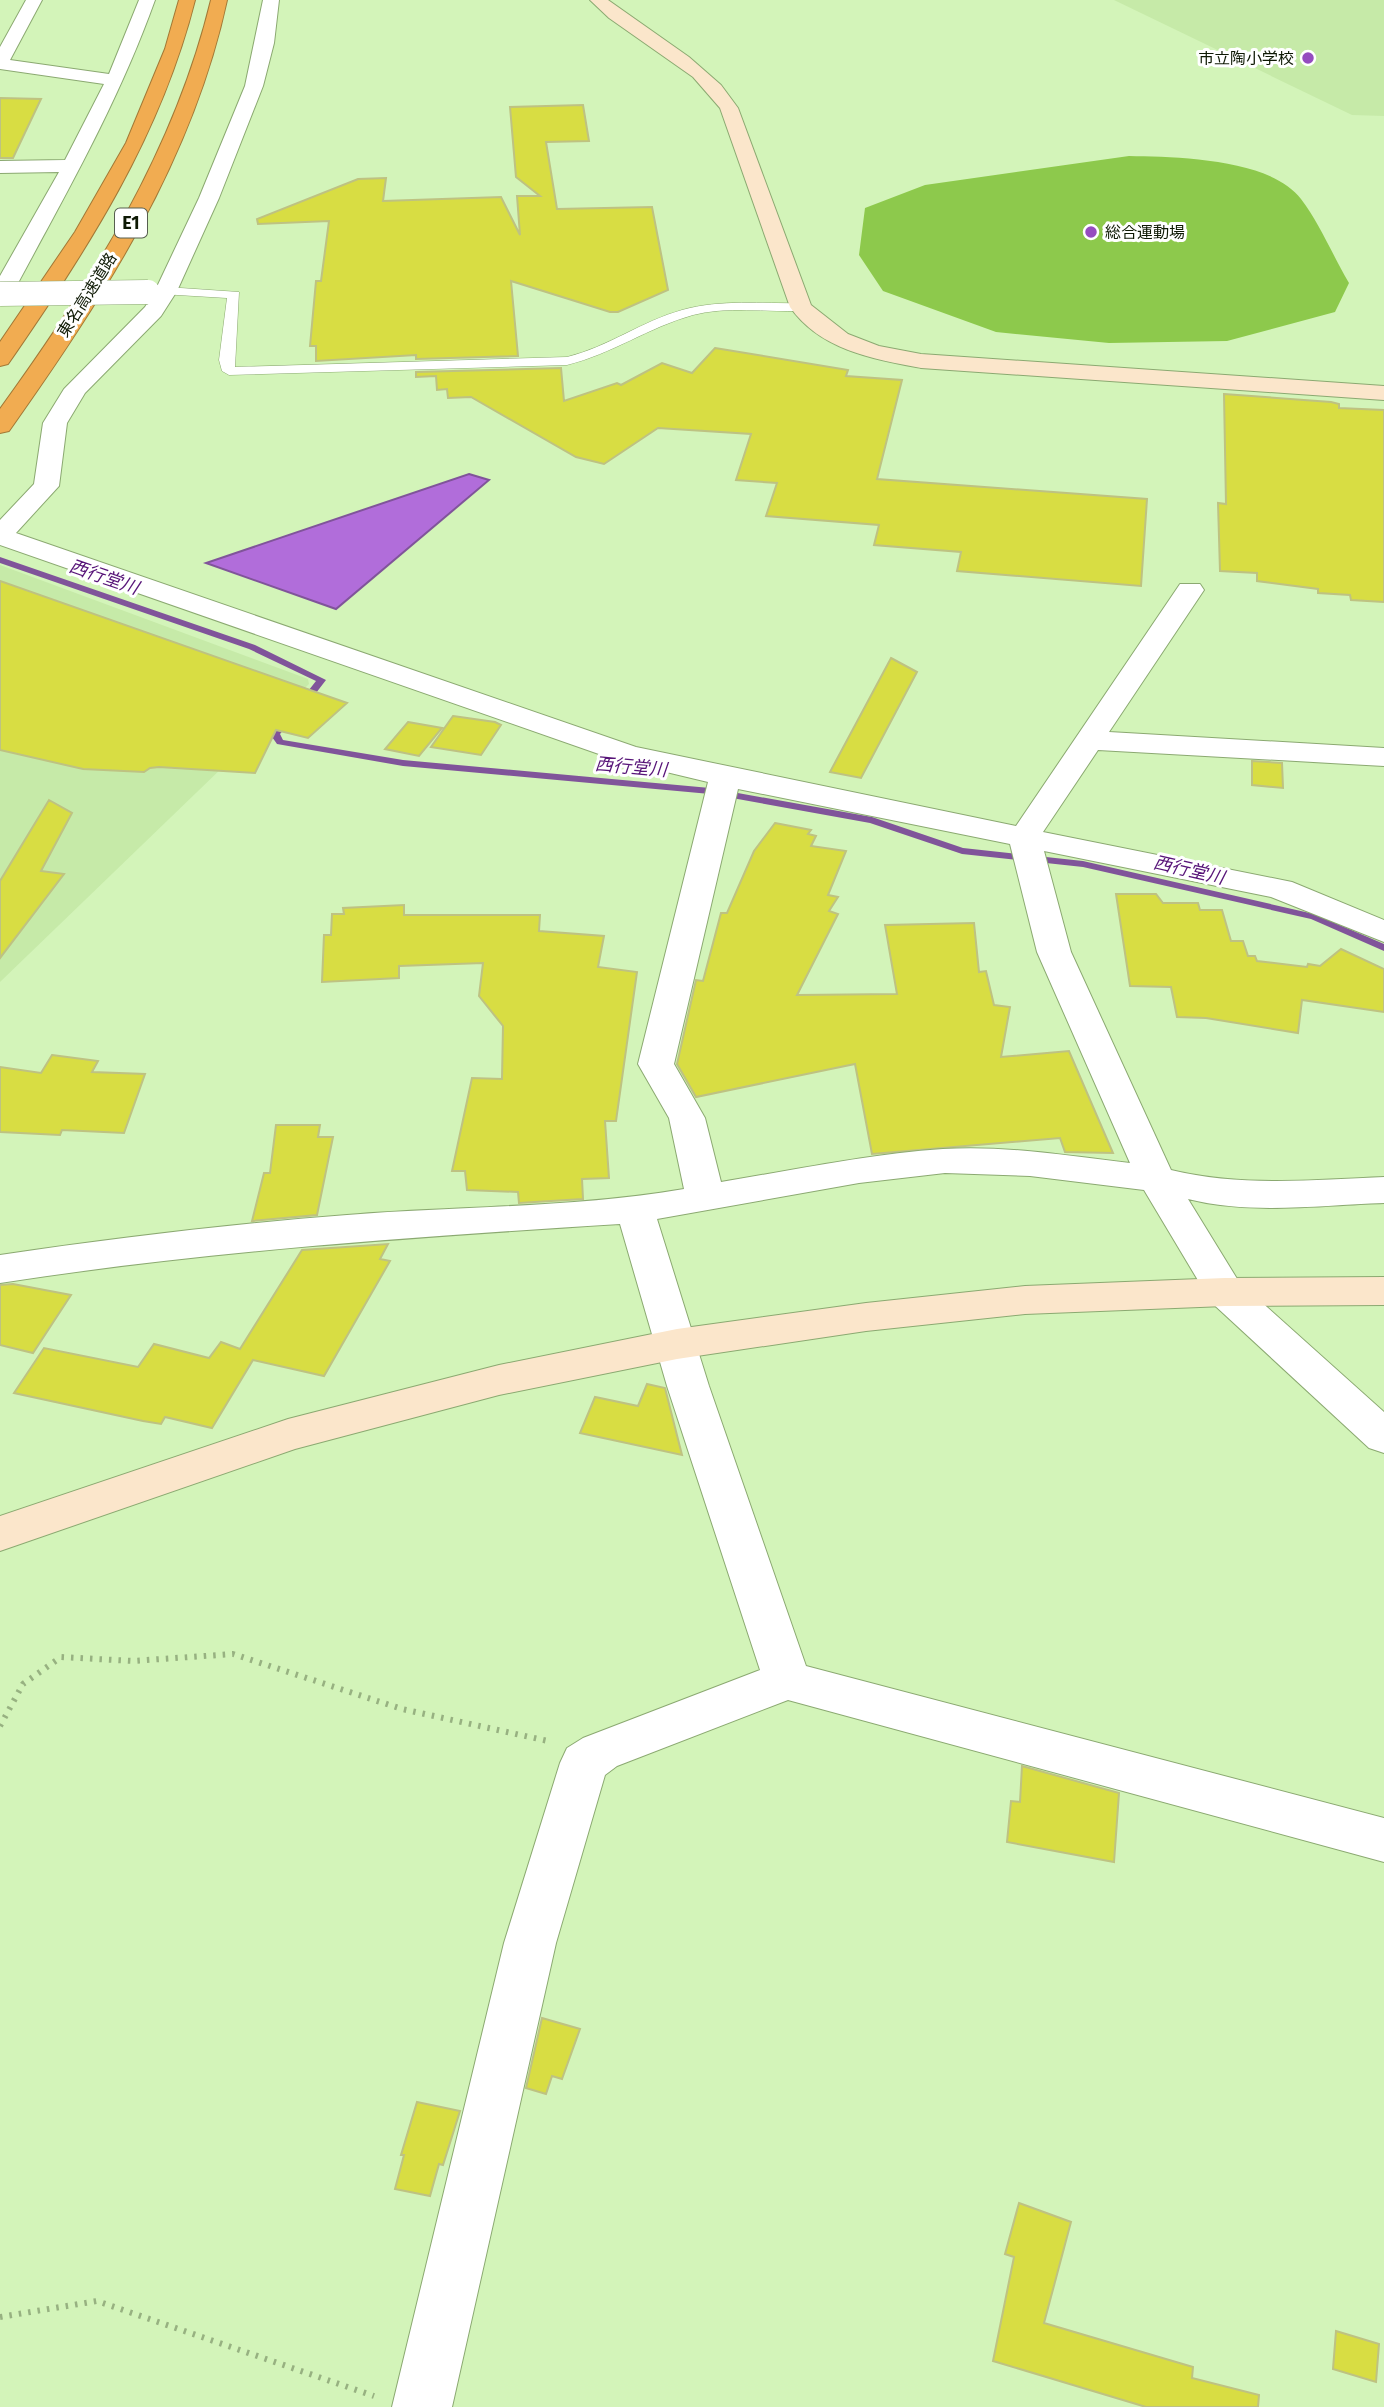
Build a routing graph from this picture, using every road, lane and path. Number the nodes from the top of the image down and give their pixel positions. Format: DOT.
graph roads {
  1 [pos="34,0"];
  2 [pos="147,0"];
  3 [pos="187,0"];
  4 [pos="219,0"];
  5 [pos="271,0"];
  6 [pos="598,0"];
  7 [pos="0,63"];
  8 [pos="114,80"];
  9 [pos="74,166"];
  10 [pos="0,167"];
  11 [pos="157,291"];
  12 [pos="0,295"];
  13 [pos="801,307"];
  14 [pos="0,359"];
  15 [pos="1384,393"];
  16 [pos="0,426"];
  17 [pos="0,536"];
  18 [pos="1190,590"];
  19 [pos="1089,740"];
  20 [pos="1384,758"];
  21 [pos="723,788"];
  22 [pos="1027,851"];
  23 [pos="1384,932"];
  24 [pos="1156,1179"];
  25 [pos="1384,1190"];
  26 [pos="705,1196"];
  27 [pos="635,1210"];
  28 [pos="0,1269"];
  29 [pos="1384,1291"];
  30 [pos="1225,1292"];
  31 [pos="677,1344"];
  32 [pos="1384,1437"];
  33 [pos="0,1534"];
  34 [pos="786,1680"];
  35 [pos="0,1726"];
  36 [pos="600,1752"];
  37 [pos="1384,1840"];
  38 [pos="0,2317"];
  39 [pos="400,2403"];
  1 -- 7 [label="street"];
  2 -- 8 [label="street"];
  3 -- 14 [label="highway, 東名高速道路 / E1"];
  4 -- 16 [label="highway, 東名高速道路 / E1"];
  5 -- 11 [label="street"];
  6 -- 13 [label="street"];
  7 -- 8 [label="street"];
  8 -- 9 [label="street"];
  9 -- 10 [label="street"];
  9 -- 12 [label="street"];
  11 -- 12 [label="street, bridge"];
  11 -- 13 [label="lane"];
  11 -- 17 [label="street"];
  13 -- 15 [label="street"];
  17 -- 21 [label="street"];
  18 -- 19 [label="street"];
  19 -- 20 [label="street"];
  19 -- 22 [label="street"];
  21 -- 22 [label="street"];
  21 -- 26 [label="street"];
  22 -- 23 [label="street"];
  22 -- 24 [label="street"];
  24 -- 25 [label="street"];
  24 -- 26 [label="street"];
  24 -- 30 [label="street"];
  26 -- 27 [label="street"];
  27 -- 28 [label="street"];
  27 -- 31 [label="street"];
  29 -- 30 [label="street"];
  30 -- 31 [label="street"];
  30 -- 32 [label="street"];
  31 -- 33 [label="street"];
  31 -- 34 [label="street"];
  34 -- 36 [label="street"];
  34 -- 37 [label="street"];
  35 -- 36 [label="path"];
  36 -- 39 [label="street"];
  38 -- 39 [label="path"];
}
